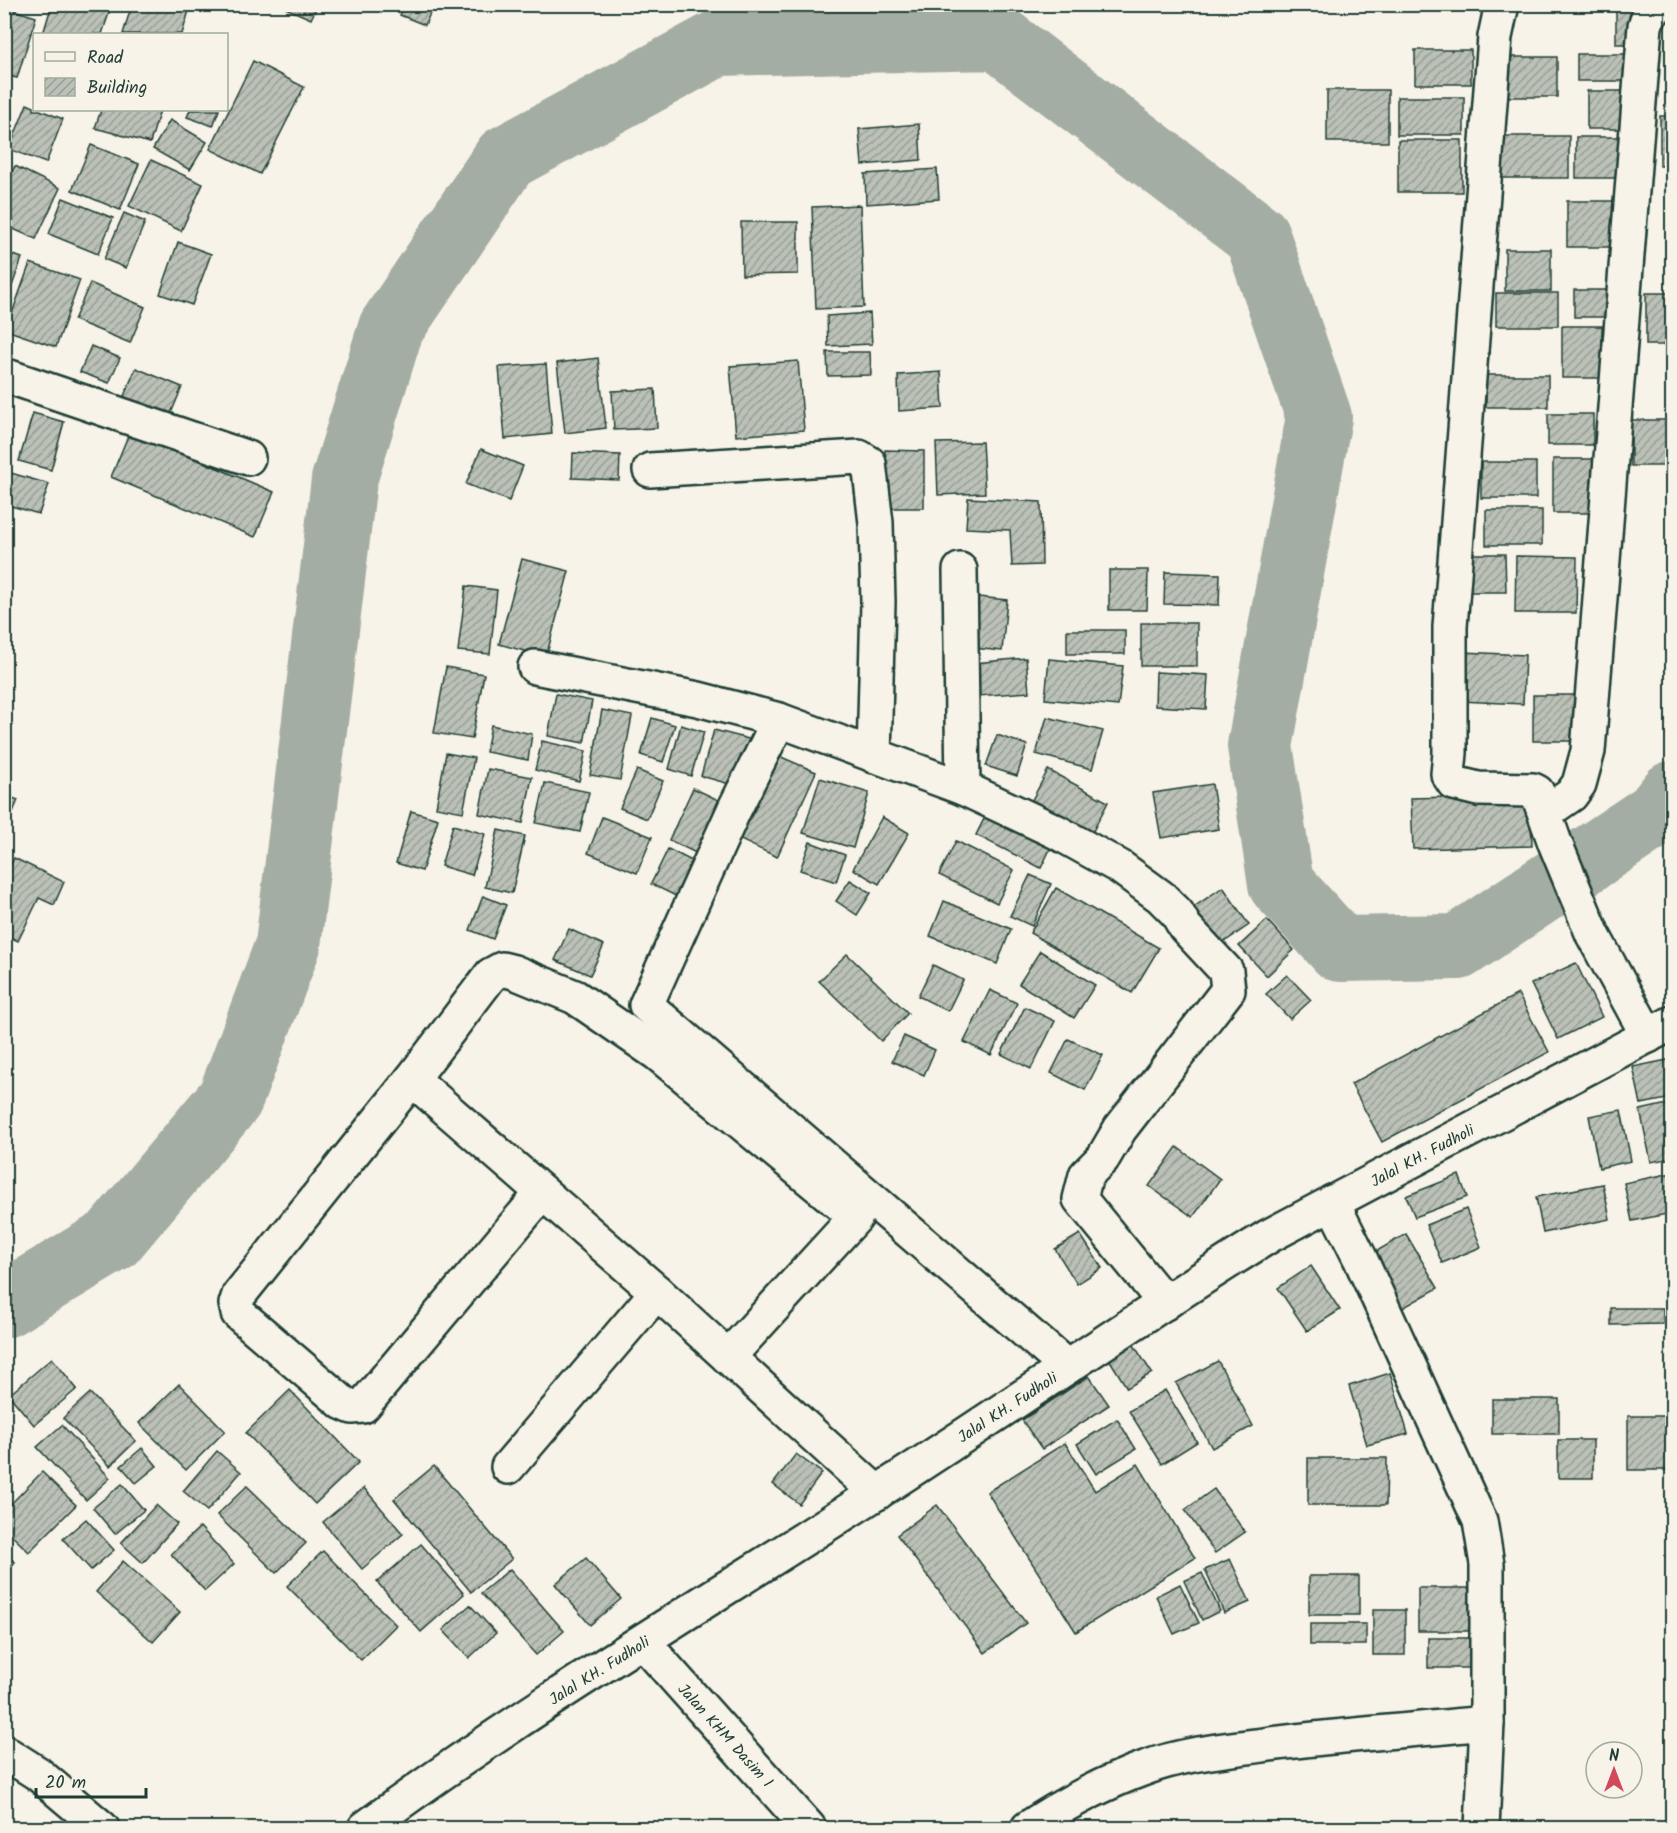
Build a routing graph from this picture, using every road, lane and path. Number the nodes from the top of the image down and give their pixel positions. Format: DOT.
graph roads {
  1 [pos="1502,4"];
  2 [pos="1659,4"];
  3 [pos="4,375"];
  4 [pos="248,458"];
  5 [pos="650,470"];
  6 [pos="960,570"];
  7 [pos="536,668"];
  8 [pos="779,720"];
  9 [pos="874,756"];
  10 [pos="963,788"];
  11 [pos="1545,813"];
  12 [pos="1660,1029"];
  13 [pos="412,1079"];
  14 [pos="542,1193"];
  15 [pos="1332,1202"];
  16 [pos="657,1292"];
  17 [pos="1165,1303"];
  18 [pos="728,1357"];
  19 [pos="1067,1367"];
  20 [pos="508,1467"];
  21 [pos="877,1493"];
  22 [pos="643,1642"];
  23 [pos="1487,1723"];
  24 [pos="4,1752"];
  25 [pos="102,1828"];
  26 [pos="365,1828"];
  27 [pos="809,1828"];
  28 [pos="1028,1828"];
  29 [pos="1482,1828"];
  1 -- 11 [label="street"];
  2 -- 11 [label="street"];
  3 -- 4 [label="street"];
  5 -- 9 [label="street"];
  6 -- 10 [label="street"];
  7 -- 8 [label="street"];
  8 -- 9 [label="street"];
  8 -- 19 [label="street"];
  9 -- 10 [label="street"];
  10 -- 17 [label="street"];
  11 -- 12 [label="street"];
  12 -- 15 [label="street, Jalal KH. Fudholi"];
  13 -- 14 [label="street"];
  13 -- 14 [label="street"];
  13 -- 18 [label="street"];
  14 -- 16 [label="street"];
  15 -- 17 [label="street, Jalal KH. Fudholi"];
  15 -- 23 [label="street"];
  16 -- 18 [label="street"];
  16 -- 20 [label="street"];
  17 -- 19 [label="street, Jalal KH. Fudholi"];
  18 -- 21 [label="street"];
  19 -- 21 [label="street, Jalal KH. Fudholi"];
  21 -- 22 [label="street, Jalal KH. Fudholi"];
  22 -- 26 [label="street, Jalal KH. Fudholi"];
  22 -- 27 [label="street, Jalan KHM Dasim 1"];
  23 -- 28 [label="street"];
  23 -- 29 [label="street"];
  24 -- 25 [label="street"];
}
